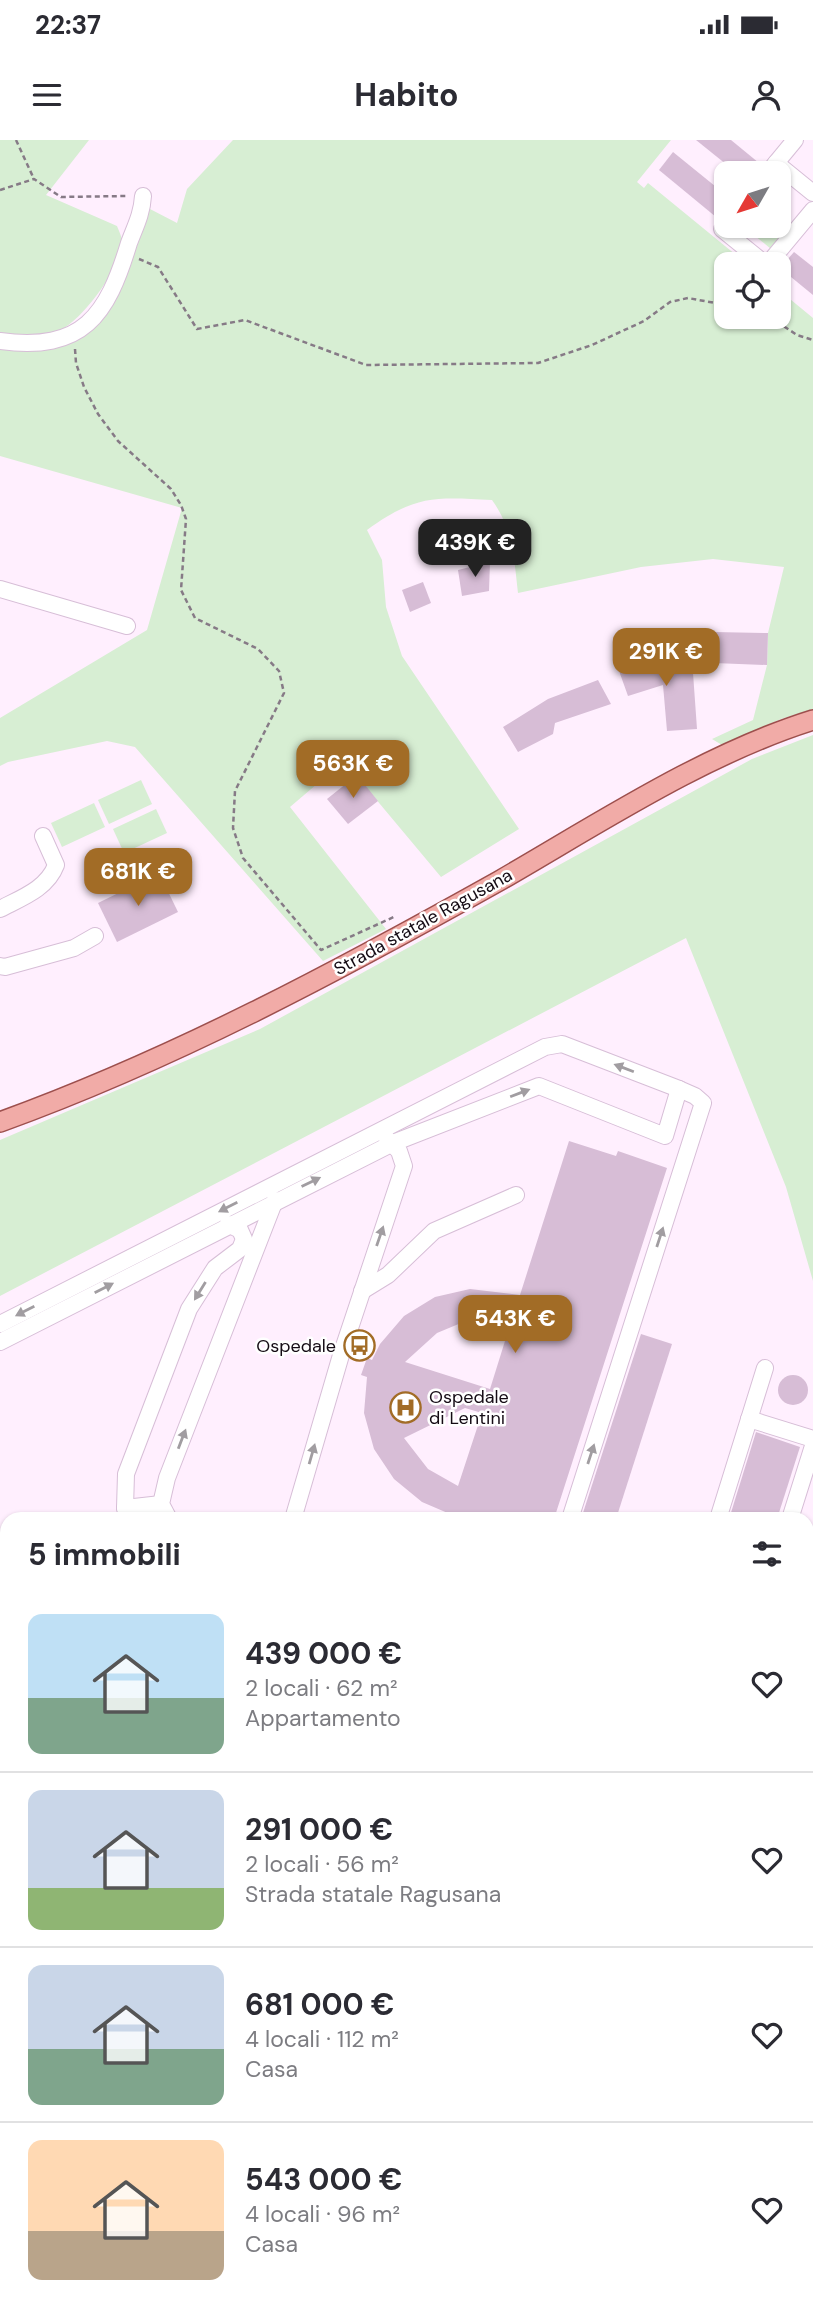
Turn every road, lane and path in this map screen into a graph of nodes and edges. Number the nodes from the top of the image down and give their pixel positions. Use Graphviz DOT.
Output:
graph roads {
  1 [pos="16,140"];
  2 [pos="795,140"];
  3 [pos="778,161"];
  4 [pos="34,180"];
  5 [pos="791,180"];
  6 [pos="0,190"];
  7 [pos="813,193"];
  8 [pos="143,196"];
  9 [pos="813,210"];
  10 [pos="734,238"];
  11 [pos="752,252"];
  12 [pos="777,252"];
  13 [pos="125,258"];
  14 [pos="714,303"];
  15 [pos="788,329"];
  16 [pos="74,335"];
  17 [pos="813,340"];
  18 [pos="0,341"];
  19 [pos="0,589"];
  20 [pos="127,626"];
  21 [pos="813,719"];
  22 [pos="43,836"];
  23 [pos="0,909"];
  24 [pos="399,915"];
  25 [pos="95,936"];
  26 [pos="0,966"];
  27 [pos="679,1089"];
  28 [pos="425,1107"];
  29 [pos="0,1124"];
  30 [pos="432,1127"];
  31 [pos="376,1131"];
  32 [pos="416,1134"];
  33 [pos="393,1143"];
  34 [pos="404,1166"];
  35 [pos="516,1195"];
  36 [pos="275,1200"];
  37 [pos="228,1224"];
  38 [pos="232,1256"];
  39 [pos="249,1270"];
  40 [pos="362,1291"];
  41 [pos="0,1324"];
  42 [pos="0,1342"];
  43 [pos="765,1368"];
  44 [pos="749,1419"];
  45 [pos="813,1439"];
  46 [pos="813,1446"];
  47 [pos="161,1504"];
  48 [pos="127,1512"];
  49 [pos="131,1512"];
  50 [pos="165,1512"];
  51 [pos="295,1512"];
  52 [pos="572,1512"];
  53 [pos="720,1512"];
  54 [pos="792,1512"];
  1 -- 4 [label="path"];
  2 -- 3 [label="street"];
  4 -- 6 [label="path"];
  4 -- 8 [label="path"];
  5 -- 7 [label="street"];
  8 -- 13 [label="street"];
  9 -- 12 [label="street"];
  10 -- 11 [label="street"];
  13 -- 14 [label="path"];
  13 -- 16 [label="street"];
  15 -- 17 [label="path"];
  16 -- 18 [label="street"];
  16 -- 24 [label="path"];
  19 -- 20 [label="street"];
  21 -- 29 [label="main road, Strada statale Ragusana"];
  22 -- 23 [label="street"];
  25 -- 26 [label="street"];
  27 -- 28 [label="street, one-way"];
  30 -- 27 [label="street, one-way"];
  52 -- 27 [label="street, one-way"];
  28 -- 30 [label="street"];
  28 -- 31 [label="street"];
  30 -- 32 [label="street"];
  31 -- 33 [label="street"];
  31 -- 41 [label="street, one-way"];
  32 -- 33 [label="street"];
  32 -- 34 [label="street"];
  33 -- 34 [label="street"];
  36 -- 33 [label="street, one-way"];
  40 -- 34 [label="street, one-way"];
  35 -- 40 [label="street"];
  36 -- 37 [label="street"];
  36 -- 39 [label="street"];
  37 -- 38 [label="street"];
  42 -- 37 [label="street, one-way"];
  38 -- 39 [label="street"];
  38 -- 48 [label="street, one-way"];
  47 -- 39 [label="street, one-way"];
  51 -- 40 [label="street, one-way"];
  43 -- 44 [label="street"];
  44 -- 45 [label="street"];
  44 -- 53 [label="street"];
  46 -- 54 [label="street"];
  47 -- 49 [label="street"];
  47 -- 50 [label="street"];
}
